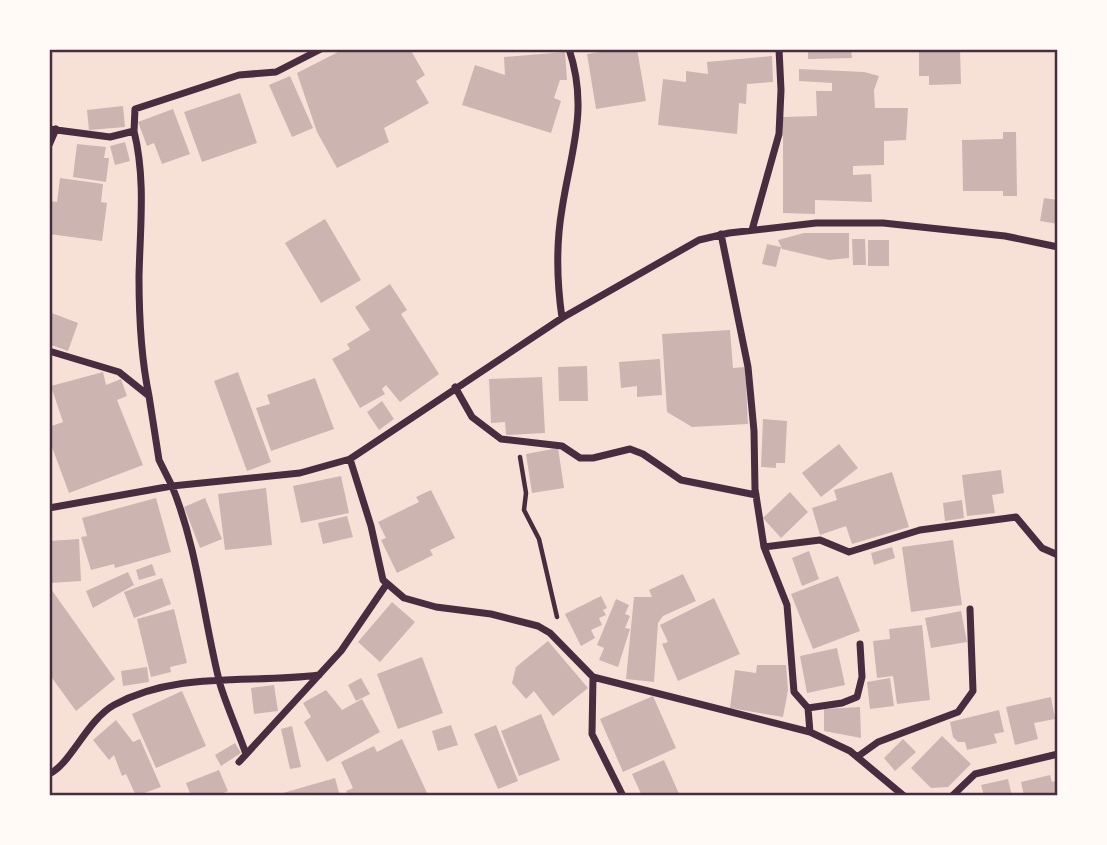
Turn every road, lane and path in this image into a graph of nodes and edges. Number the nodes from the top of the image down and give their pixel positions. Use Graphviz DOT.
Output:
graph roads {
  1 [pos="321,49"];
  2 [pos="569,49"];
  3 [pos="779,49"];
  4 [pos="52,129"];
  5 [pos="134,131"];
  6 [pos="49,145"];
  7 [pos="752,230"];
  8 [pos="721,234"];
  9 [pos="1058,247"];
  10 [pos="562,317"];
  11 [pos="49,351"];
  12 [pos="454,387"];
  13 [pos="149,396"];
  14 [pos="517,443"];
  15 [pos="350,459"];
  16 [pos="172,486"];
  17 [pos="756,495"];
  18 [pos="49,509"];
  19 [pos="764,547"];
  20 [pos="1058,555"];
  21 [pos="386,585"];
  22 [pos="970,609"];
  23 [pos="550,634"];
  24 [pos="860,644"];
  25 [pos="319,675"];
  26 [pos="593,677"];
  27 [pos="220,680"];
  28 [pos="808,708"];
  29 [pos="810,732"];
  30 [pos="246,754"];
  31 [pos="1058,754"];
  32 [pos="857,757"];
  33 [pos="239,762"];
  34 [pos="49,774"];
  35 [pos="623,796"];
  36 [pos="904,796"];
  37 [pos="952,796"];
  1 -- 5 [label="street"];
  2 -- 10 [label="street"];
  3 -- 7 [label="street"];
  4 -- 5 [label="street"];
  4 -- 6 [label="street"];
  5 -- 13 [label="street"];
  7 -- 8 [label="street"];
  7 -- 9 [label="street"];
  8 -- 10 [label="street"];
  8 -- 17 [label="street"];
  10 -- 12 [label="street"];
  11 -- 13 [label="street"];
  12 -- 14 [label="street"];
  12 -- 15 [label="street"];
  13 -- 16 [label="street"];
  14 -- 17 [label="street"];
  14 -- 23 [label="path"];
  15 -- 16 [label="street"];
  15 -- 21 [label="street"];
  16 -- 18 [label="street"];
  16 -- 27 [label="street"];
  17 -- 19 [label="street"];
  19 -- 20 [label="street"];
  19 -- 28 [label="street"];
  21 -- 23 [label="street"];
  21 -- 25 [label="street"];
  22 -- 32 [label="street"];
  23 -- 26 [label="street"];
  24 -- 28 [label="street"];
  25 -- 27 [label="street"];
  25 -- 30 [label="street"];
  26 -- 29 [label="street"];
  26 -- 35 [label="street"];
  27 -- 30 [label="street"];
  27 -- 34 [label="street"];
  28 -- 29 [label="street"];
  29 -- 32 [label="street"];
  30 -- 33 [label="street"];
  31 -- 37 [label="street"];
  32 -- 36 [label="street"];
}
